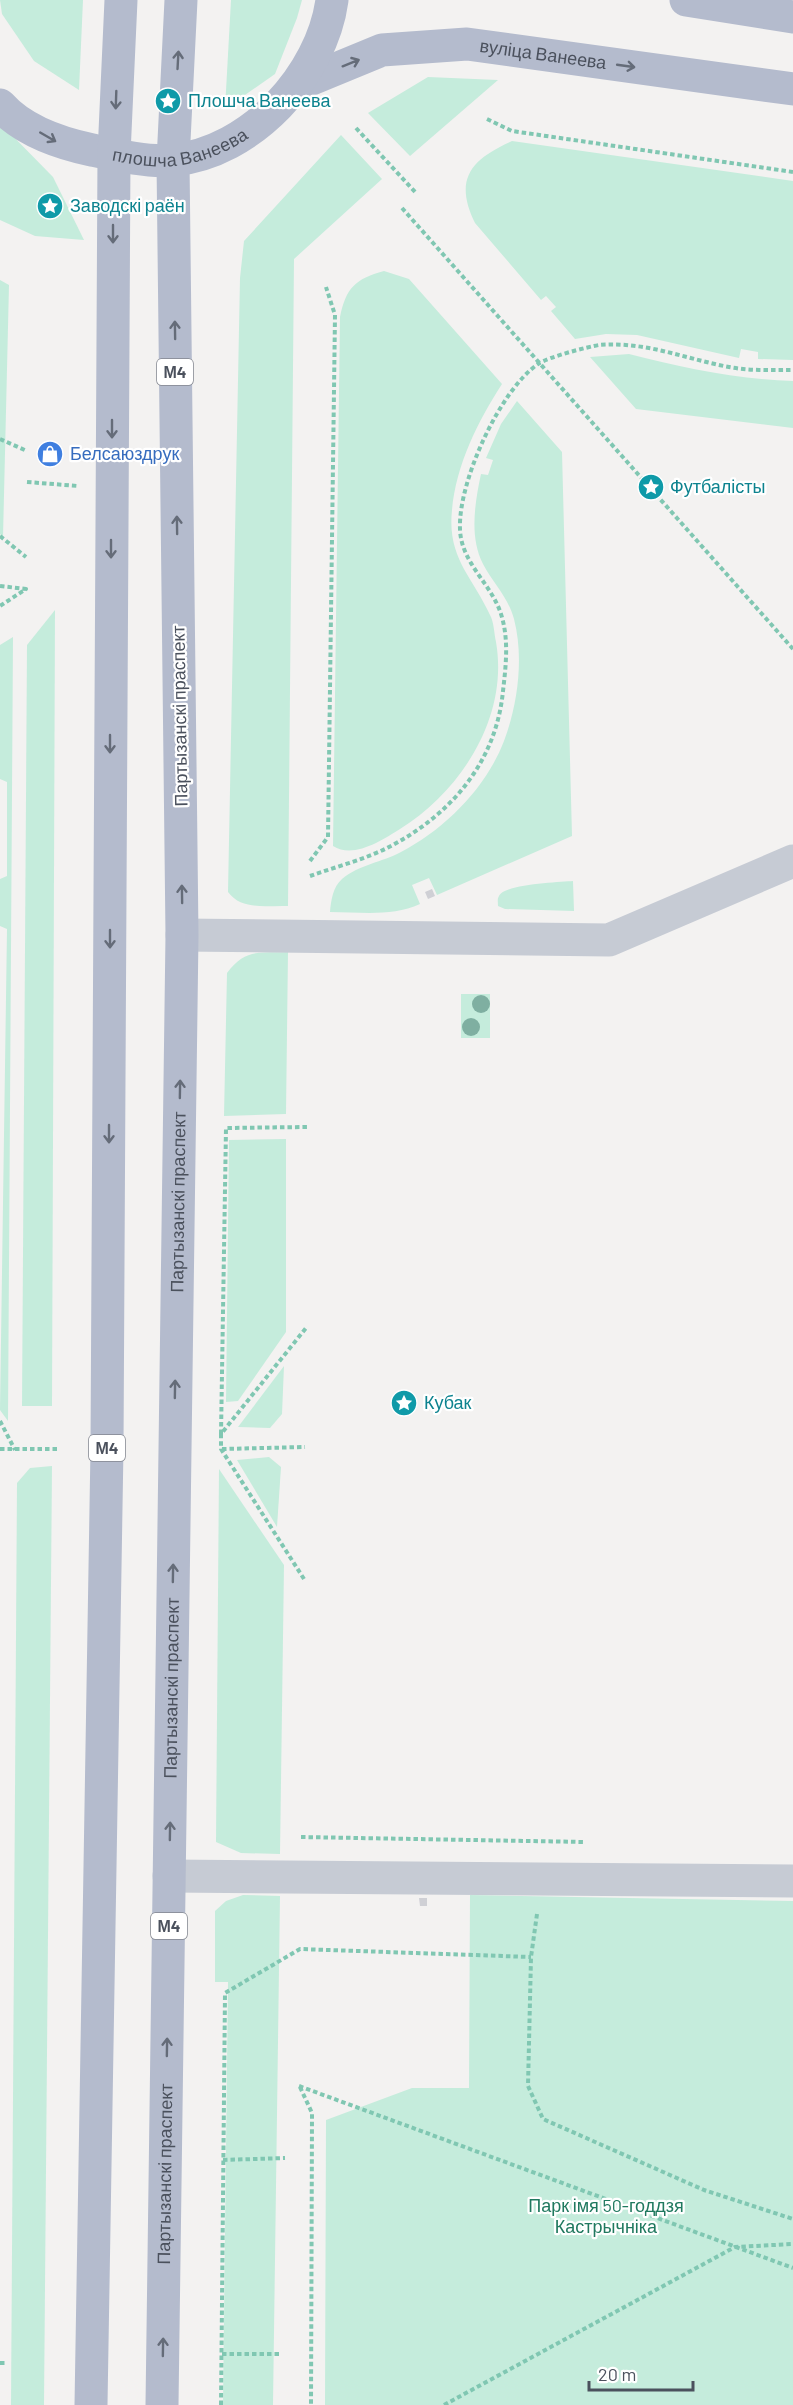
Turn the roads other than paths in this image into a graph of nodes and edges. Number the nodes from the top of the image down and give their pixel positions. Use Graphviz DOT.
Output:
graph roads {
  1 [pos="121,0"];
  2 [pos="181,0"];
  3 [pos="332,0"];
  4 [pos="686,0"];
  5 [pos="793,17"];
  6 [pos="297,86"];
  7 [pos="793,89"];
  8 [pos="0,105"];
  9 [pos="114,154"];
  10 [pos="172,160"];
  11 [pos="793,861"];
  12 [pos="182,935"];
  13 [pos="169,1876"];
  14 [pos="793,1881"];
  15 [pos="91,2405"];
  16 [pos="162,2405"];
  1 -- 9 [label="main road, М4, one-way"];
  10 -- 2 [label="main road, Партызанскі праспект / М4, one-way"];
  3 -- 6 [label="main road, плошча Ванеева"];
  4 -- 5 [label="main road"];
  6 -- 7 [label="main road, вуліца Ванеева, one-way"];
  6 -- 10 [label="main road, плошча Ванеева"];
  8 -- 9 [label="main road, плошча Ванеева, one-way"];
  9 -- 10 [label="main road, плошча Ванеева"];
  9 -- 15 [label="main road, М4, one-way"];
  12 -- 10 [label="main road, Партызанскі праспект / М4, one-way"];
  11 -- 12 [label="lane"];
  13 -- 12 [label="main road, Партызанскі праспект / М4, one-way"];
  13 -- 14 [label="lane"];
  16 -- 13 [label="main road, Партызанскі праспект / М4, one-way"];
}
